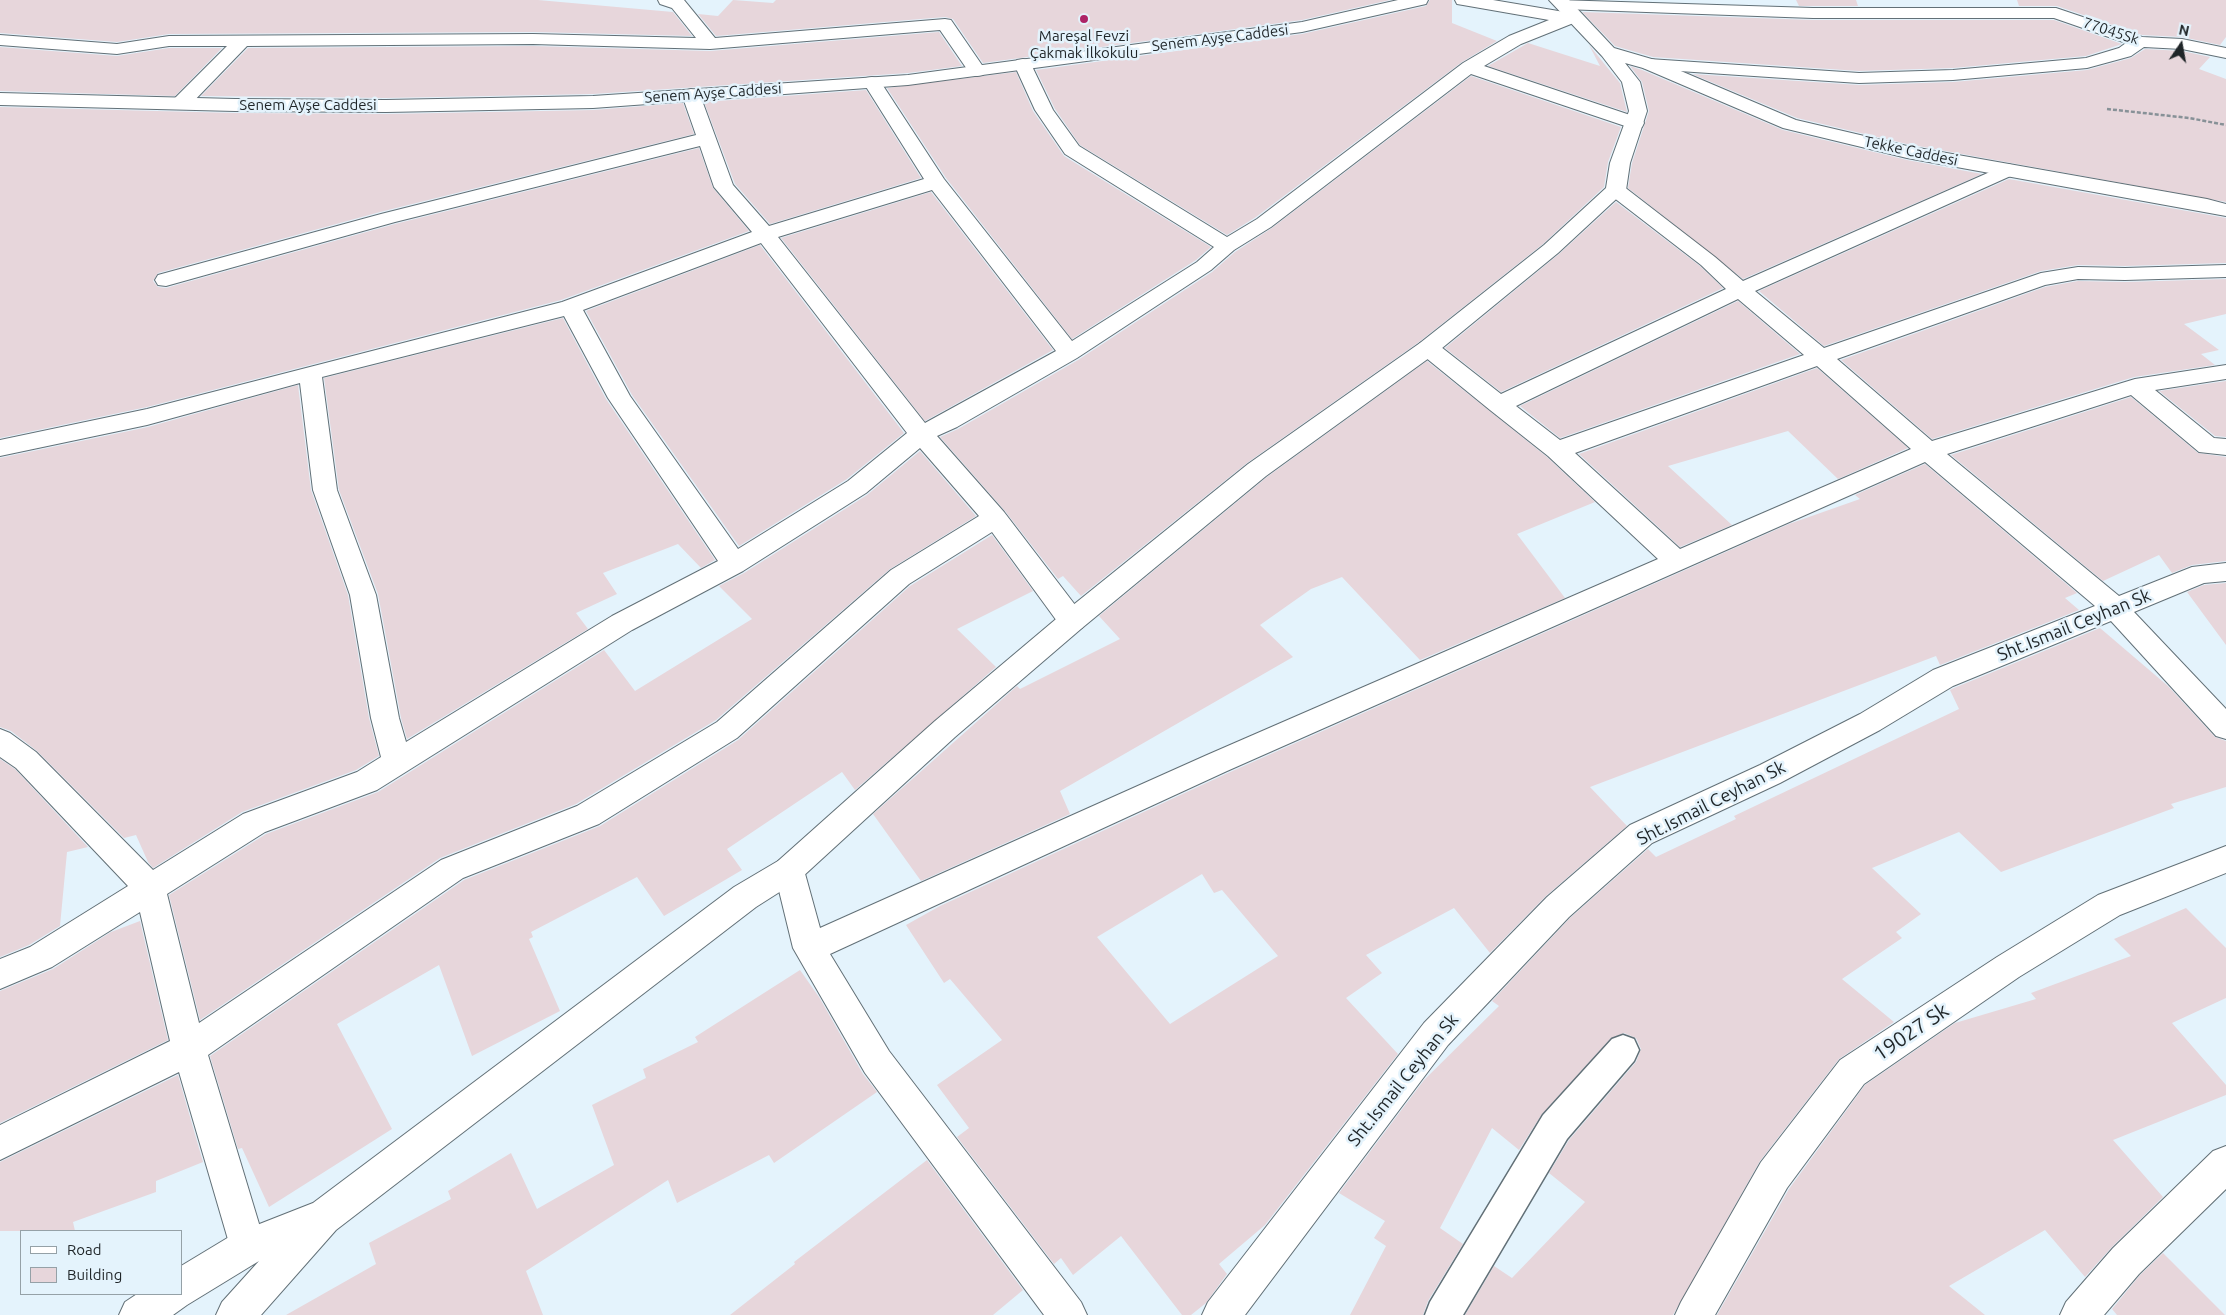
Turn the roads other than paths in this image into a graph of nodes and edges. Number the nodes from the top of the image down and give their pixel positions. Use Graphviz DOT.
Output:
graph roads {
  1 [pos="666,0"];
  2 [pos="1420,0"];
  3 [pos="1463,0"];
  4 [pos="1566,10"];
  5 [pos="0,40"];
  6 [pos="242,41"];
  7 [pos="2140,42"];
  8 [pos="710,44"];
  9 [pos="1608,52"];
  10 [pos="2226,53"];
  11 [pos="1023,64"];
  12 [pos="1649,64"];
  13 [pos="1469,67"];
  14 [pos="977,71"];
  15 [pos="872,82"];
  16 [pos="691,95"];
  17 [pos="0,99"];
  18 [pos="182,102"];
  19 [pos="1635,124"];
  20 [pos="708,138"];
  21 [pos="2008,170"];
  22 [pos="936,182"];
  23 [pos="1616,190"];
  24 [pos="2226,210"];
  25 [pos="765,234"];
  26 [pos="1227,246"];
  27 [pos="2226,271"];
  28 [pos="166,280"];
  29 [pos="1740,290"];
  30 [pos="570,307"];
  31 [pos="1428,348"];
  32 [pos="1069,353"];
  33 [pos="1821,357"];
  34 [pos="2226,372"];
  35 [pos="310,373"];
  36 [pos="2135,386"];
  37 [pos="1498,404"];
  38 [pos="921,434"];
  39 [pos="2226,447"];
  40 [pos="0,448"];
  41 [pos="1558,450"];
  42 [pos="1928,451"];
  43 [pos="995,518"];
  44 [pos="1676,560"];
  45 [pos="734,564"];
  46 [pos="2226,572"];
  47 [pos="2115,608"];
  48 [pos="1072,620"];
  49 [pos="2215,704"];
  50 [pos="2226,728"];
  51 [pos="0,741"];
  52 [pos="397,761"];
  53 [pos="13,762"];
  54 [pos="2226,859"];
  55 [pos="790,870"];
  56 [pos="150,888"];
  57 [pos="809,948"];
  58 [pos="0,974"];
  59 [pos="189,1049"];
  60 [pos="1623,1050"];
  61 [pos="0,1143"];
  62 [pos="2226,1164"];
  63 [pos="325,1216"];
  64 [pos="247,1247"];
  65 [pos="182,1287"];
  66 [pos="170,1295"];
  67 [pos="138,1315"];
  68 [pos="235,1315"];
  69 [pos="1068,1315"];
  70 [pos="1221,1315"];
  71 [pos="1443,1315"];
  72 [pos="1694,1315"];
  73 [pos="2079,1315"];
  1 -- 8 [label="street"];
  2 -- 11 [label="street, Senem Ayşe Caddesi"];
  3 -- 4 [label="street, 77045Sk"];
  4 -- 7 [label="street, 77045Sk"];
  4 -- 9 [label="street"];
  4 -- 13 [label="street"];
  5 -- 6 [label="street"];
  6 -- 8 [label="street"];
  6 -- 18 [label="street"];
  7 -- 10 [label="street, 77045Sk"];
  7 -- 12 [label="street"];
  8 -- 14 [label="street"];
  9 -- 12 [label="street, Tekke Caddesi"];
  9 -- 19 [label="street"];
  11 -- 14 [label="street, Senem Ayşe Caddesi"];
  11 -- 26 [label="street"];
  12 -- 21 [label="street, Tekke Caddesi"];
  13 -- 19 [label="street"];
  13 -- 26 [label="street"];
  14 -- 15 [label="street, Senem Ayşe Caddesi"];
  15 -- 16 [label="street, Senem Ayşe Caddesi"];
  15 -- 22 [label="street"];
  16 -- 18 [label="street, Senem Ayşe Caddesi"];
  16 -- 20 [label="street"];
  17 -- 18 [label="street, Senem Ayşe Caddesi"];
  19 -- 23 [label="street"];
  20 -- 25 [label="street"];
  20 -- 28 [label="street"];
  21 -- 24 [label="street, Tekke Caddesi"];
  21 -- 29 [label="street"];
  22 -- 25 [label="street"];
  22 -- 32 [label="street"];
  23 -- 29 [label="street"];
  23 -- 31 [label="street"];
  25 -- 30 [label="street"];
  25 -- 38 [label="street"];
  26 -- 32 [label="street"];
  27 -- 33 [label="street"];
  29 -- 33 [label="street"];
  29 -- 37 [label="street"];
  30 -- 35 [label="street"];
  30 -- 45 [label="street"];
  31 -- 37 [label="street"];
  31 -- 48 [label="street"];
  32 -- 38 [label="street"];
  33 -- 41 [label="street"];
  33 -- 42 [label="street"];
  34 -- 36 [label="street"];
  35 -- 40 [label="street"];
  35 -- 52 [label="street"];
  36 -- 39 [label="street"];
  36 -- 42 [label="street"];
  37 -- 41 [label="street"];
  38 -- 43 [label="street"];
  38 -- 45 [label="street"];
  41 -- 44 [label="street"];
  42 -- 44 [label="street"];
  42 -- 47 [label="street"];
  43 -- 48 [label="street"];
  43 -- 59 [label="street"];
  44 -- 57 [label="street"];
  45 -- 52 [label="street"];
  46 -- 47 [label="street, Sht.Ismail Ceyhan Sk"];
  47 -- 49 [label="street"];
  47 -- 70 [label="street, Sht.Ismail Ceyhan Sk"];
  48 -- 55 [label="street"];
  49 -- 50 [label="street"];
  51 -- 53 [label="street"];
  52 -- 56 [label="street"];
  53 -- 56 [label="street"];
  54 -- 72 [label="street, 19027 Sk"];
  55 -- 57 [label="street"];
  55 -- 63 [label="street"];
  56 -- 58 [label="street"];
  56 -- 59 [label="street"];
  57 -- 69 [label="street"];
  59 -- 61 [label="street"];
  59 -- 64 [label="street"];
  60 -- 71 [label="lane"];
  62 -- 73 [label="street"];
  63 -- 64 [label="street"];
  63 -- 68 [label="street"];
  64 -- 65 [label="street"];
  66 -- 67 [label="street"];
}
